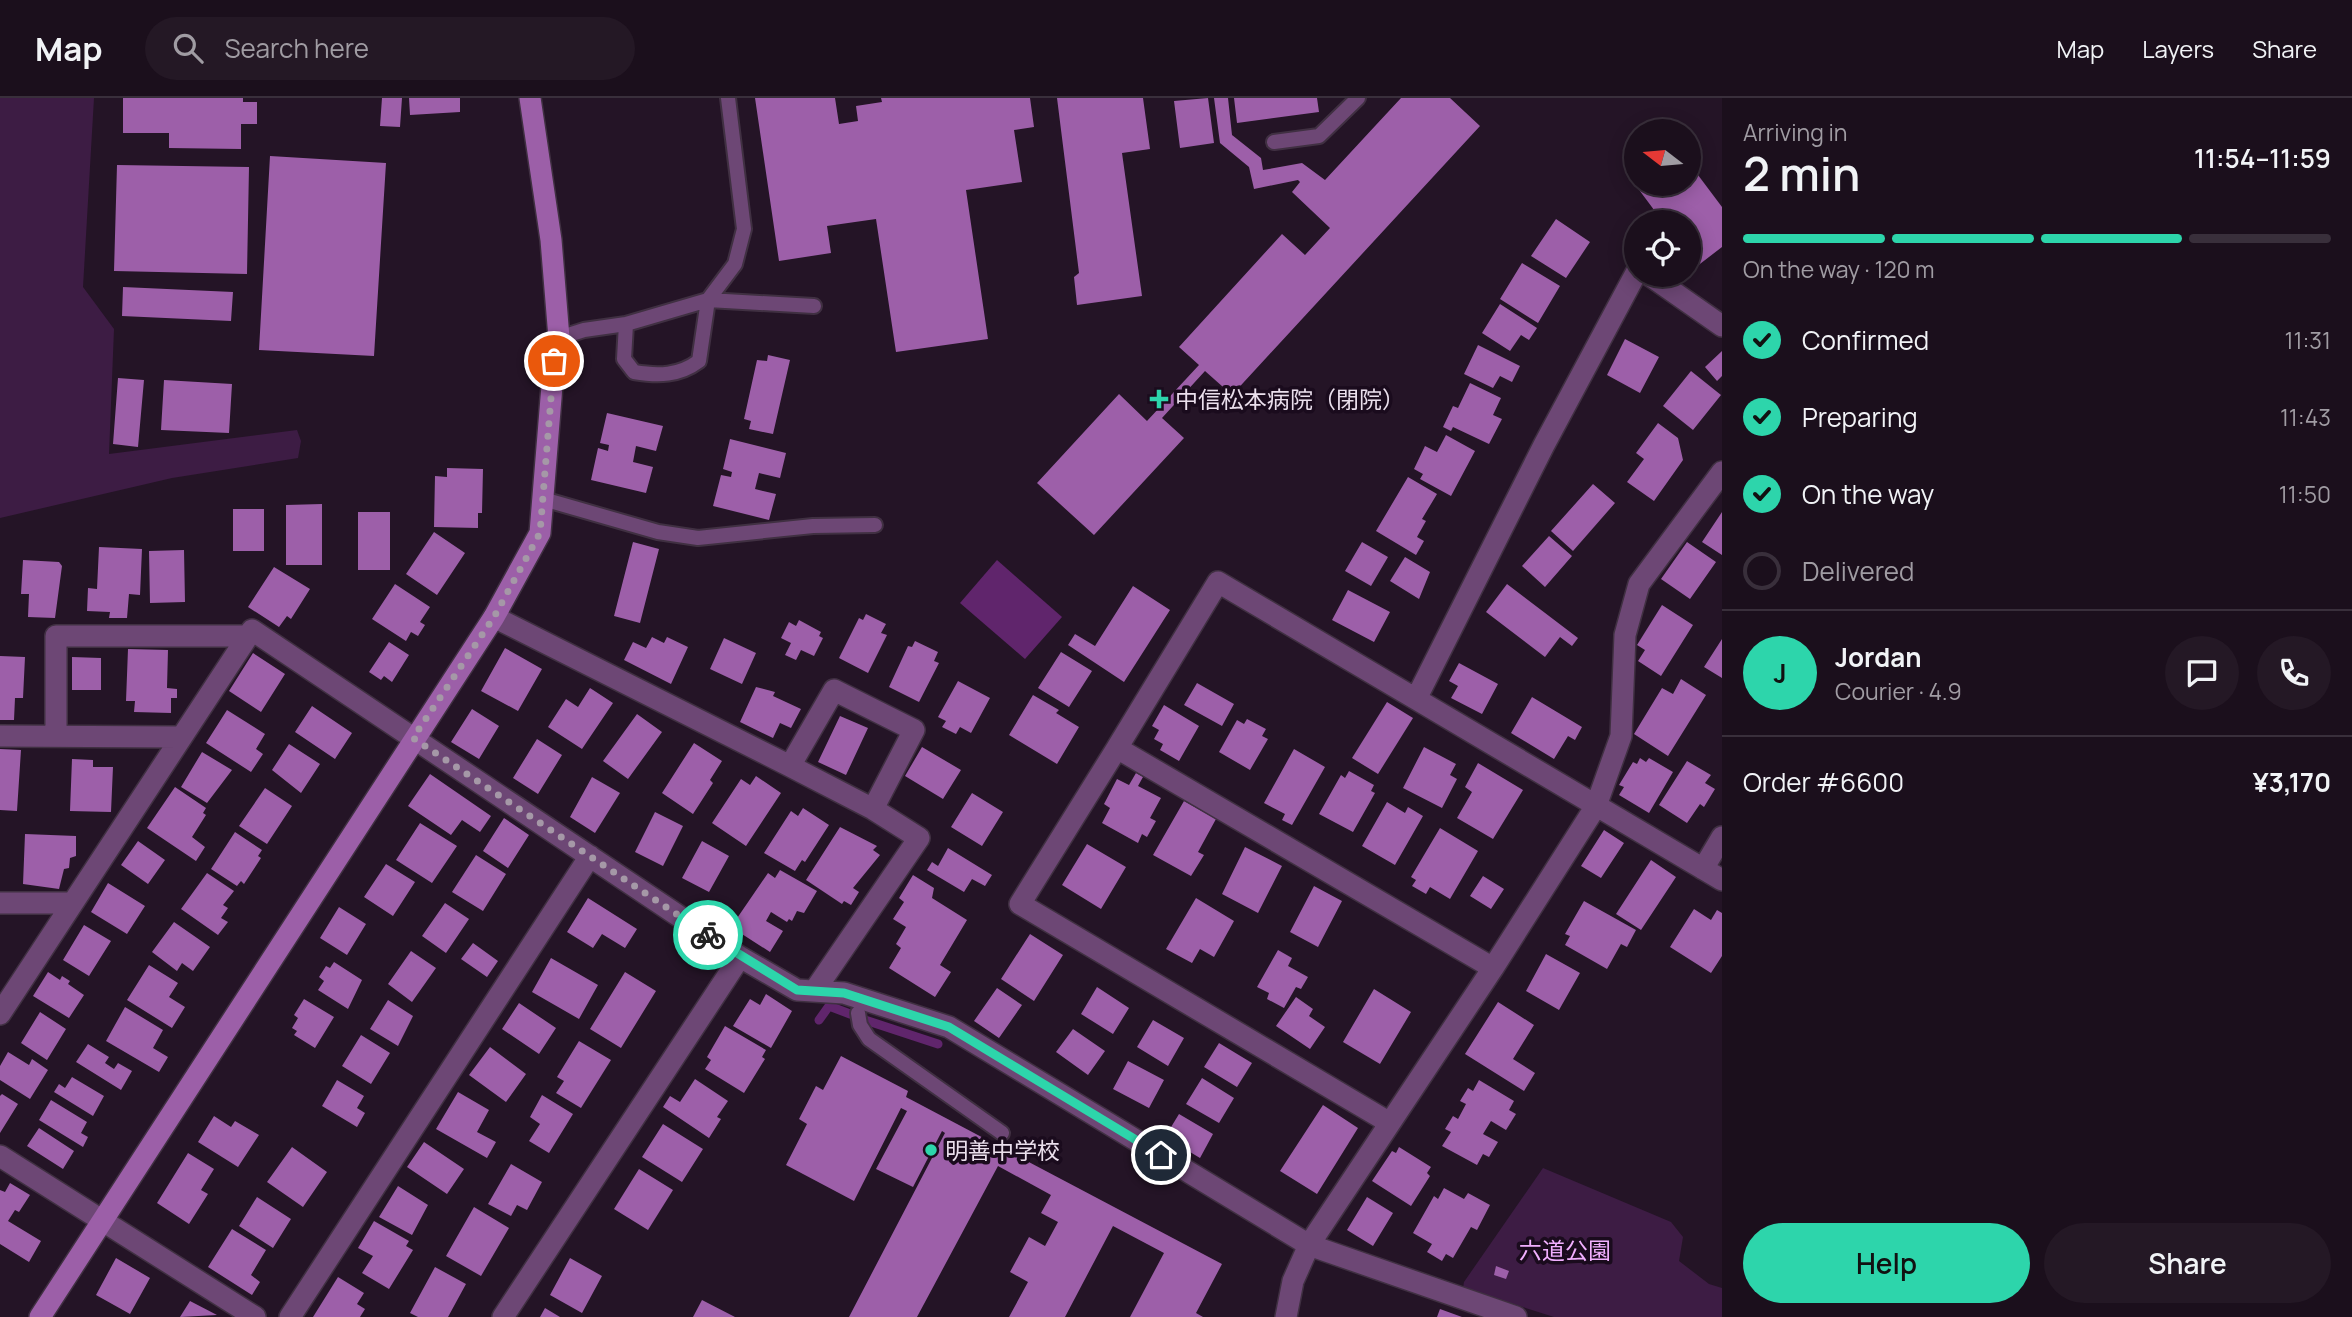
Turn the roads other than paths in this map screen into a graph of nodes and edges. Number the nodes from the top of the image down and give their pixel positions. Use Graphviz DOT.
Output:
graph roads {
  1 [pos="530,98"];
  2 [pos="728,98"];
  3 [pos="1358,98"];
  4 [pos="1275,142"];
  5 [pos="1628,287"];
  6 [pos="1666,287"];
  7 [pos="708,300"];
  8 [pos="814,306"];
  9 [pos="626,324"];
  10 [pos="1722,326"];
  11 [pos="559,338"];
  12 [pos="1722,472"];
  13 [pos="542,499"];
  14 [pos="875,524"];
  15 [pos="494,617"];
  16 [pos="248,636"];
  17 [pos="1416,699"];
  18 [pos="0,736"];
  19 [pos="56,736"];
  20 [pos="179,737"];
  21 [pos="413,738"];
  22 [pos="1117,748"];
  23 [pos="790,766"];
  24 [pos="1596,806"];
  25 [pos="873,809"];
  26 [pos="1722,837"];
  27 [pos="590,856"];
  28 [pos="1703,869"];
  29 [pos="1722,880"];
  30 [pos="0,903"];
  31 [pos="72,903"];
  32 [pos="740,957"];
  33 [pos="1493,968"];
  34 [pos="815,990"];
  35 [pos="858,1005"];
  36 [pos="0,1014"];
  37 [pos="1390,1123"];
  38 [pos="1002,1133"];
  39 [pos="0,1156"];
  40 [pos="102,1222"];
  41 [pos="1309,1245"];
  42 [pos="40,1317"];
  43 [pos="255,1317"];
  44 [pos="290,1317"];
  45 [pos="503,1317"];
  46 [pos="1286,1317"];
  47 [pos="1516,1317"];
  1 -- 11 [label="street"];
  2 -- 7 [label="lane"];
  3 -- 4 [label="lane"];
  5 -- 17 [label="street"];
  6 -- 10 [label="street"];
  7 -- 8 [label="lane"];
  7 -- 9 [label="lane"];
  7 -- 9 [label="lane"];
  9 -- 11 [label="lane"];
  11 -- 13 [label="street"];
  12 -- 24 [label="street"];
  13 -- 14 [label="lane"];
  13 -- 15 [label="street"];
  15 -- 21 [label="street"];
  15 -- 23 [label="street"];
  16 -- 19 [label="street"];
  16 -- 20 [label="street"];
  16 -- 21 [label="street"];
  17 -- 22 [label="street"];
  17 -- 24 [label="street"];
  18 -- 19 [label="street"];
  19 -- 20 [label="street"];
  20 -- 31 [label="street"];
  21 -- 27 [label="street"];
  21 -- 40 [label="street"];
  22 -- 33 [label="street"];
  22 -- 37 [label="street"];
  23 -- 25 [label="street"];
  23 -- 25 [label="street"];
  24 -- 28 [label="street"];
  24 -- 33 [label="street"];
  25 -- 34 [label="street"];
  26 -- 28 [label="street"];
  27 -- 32 [label="street"];
  27 -- 44 [label="street"];
  28 -- 29 [label="street"];
  30 -- 31 [label="street"];
  31 -- 36 [label="street"];
  32 -- 34 [label="street"];
  32 -- 45 [label="street"];
  33 -- 37 [label="street"];
  34 -- 35 [label="street"];
  35 -- 38 [label="lane"];
  35 -- 41 [label="street"];
  37 -- 41 [label="street"];
  39 -- 40 [label="street"];
  40 -- 42 [label="street"];
  40 -- 43 [label="street"];
  41 -- 46 [label="street"];
  41 -- 47 [label="street"];
}
